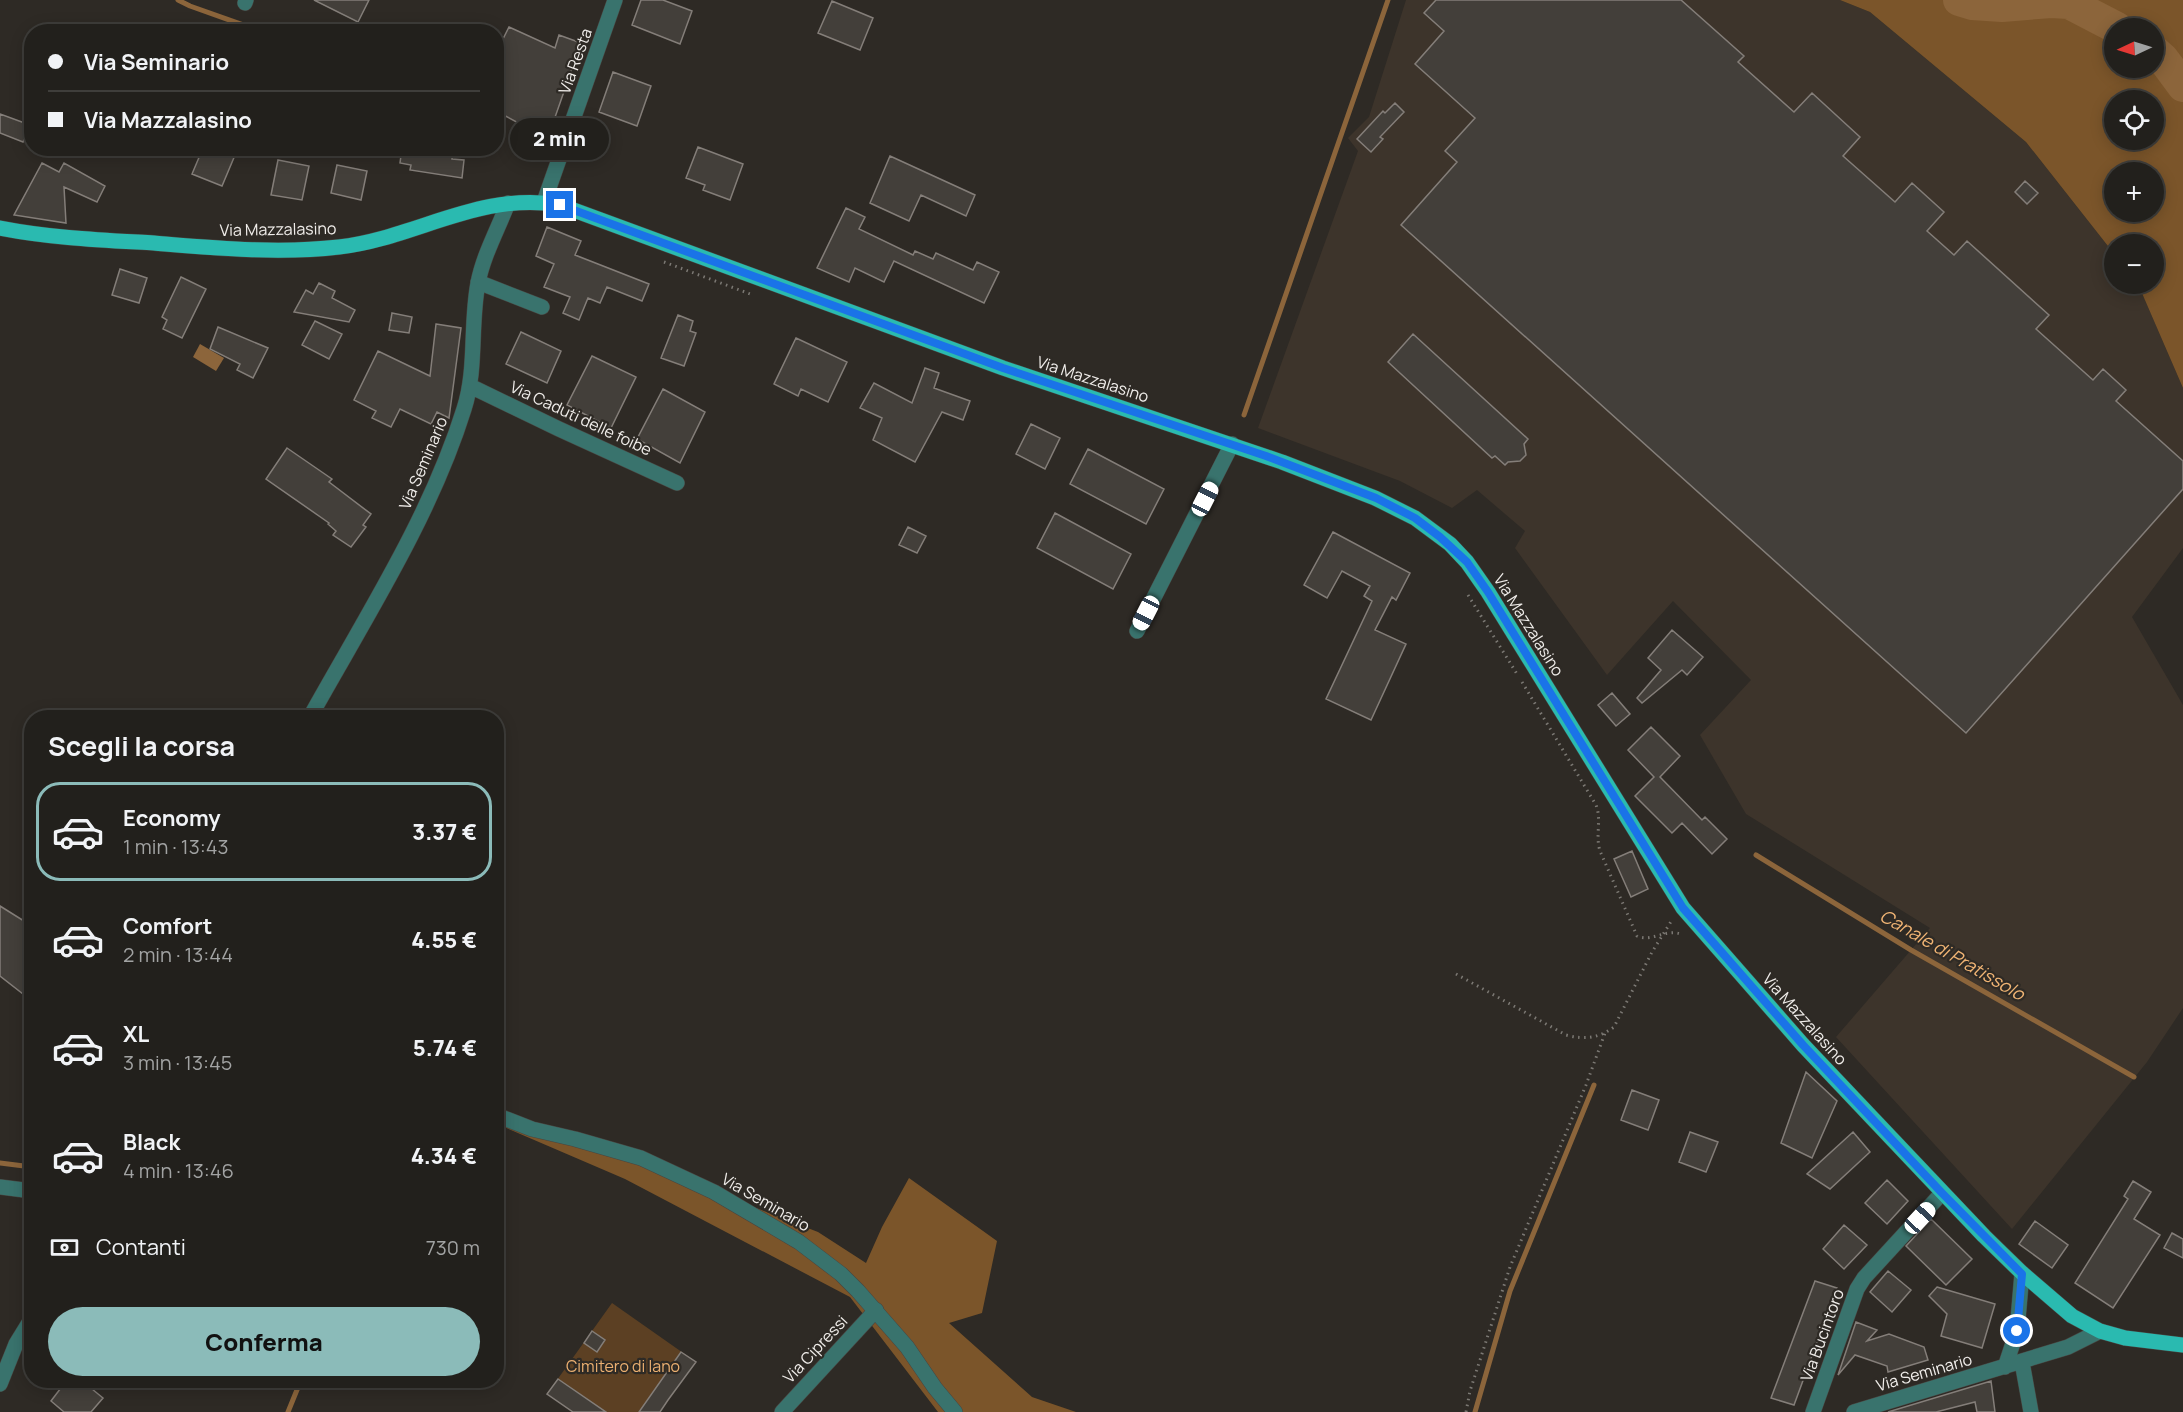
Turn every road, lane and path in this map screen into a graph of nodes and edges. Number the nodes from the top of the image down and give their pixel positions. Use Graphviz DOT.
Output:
graph roads {
  1 [pos="615,0"];
  2 [pos="544,202"];
  3 [pos="508,203"];
  4 [pos="0,228"];
  5 [pos="660,261"];
  6 [pos="478,282"];
  7 [pos="754,296"];
  8 [pos="542,307"];
  9 [pos="470,386"];
  10 [pos="1232,444"];
  11 [pos="677,483"];
  12 [pos="1465,590"];
  13 [pos="1137,631"];
  14 [pos="314,710"];
  15 [pos="1683,908"];
  16 [pos="1662,934"];
  17 [pos="1684,935"];
  18 [pos="1456,974"];
  19 [pos="1605,1033"];
  20 [pos="504,1118"];
  21 [pos="0,1187"];
  22 [pos="24,1190"];
  23 [pos="1942,1193"];
  24 [pos="2022,1274"];
  25 [pos="876,1310"];
  26 [pos="24,1331"];
  27 [pos="2100,1331"];
  28 [pos="2183,1345"];
  29 [pos="2022,1362"];
  30 [pos="2004,1367"];
  31 [pos="0,1384"];
  32 [pos="782,1412"];
  33 [pos="955,1412"];
  34 [pos="1466,1412"];
  35 [pos="1813,1412"];
  36 [pos="1854,1412"];
  37 [pos="2031,1412"];
  1 -- 2 [label="street, Via Resta"];
  2 -- 3 [label="main road, Via Mazzalasino"];
  2 -- 10 [label="main road, Via Mazzalasino"];
  3 -- 4 [label="main road, Via Mazzalasino"];
  3 -- 6 [label="street, Via Seminario"];
  5 -- 7 [label="path"];
  6 -- 8 [label="street"];
  6 -- 9 [label="street, Via Seminario"];
  9 -- 11 [label="street, Via Caduti delle foibe"];
  9 -- 14 [label="street, Via Seminario"];
  10 -- 13 [label="street"];
  10 -- 15 [label="main road, Via Mazzalasino"];
  12 -- 16 [label="path"];
  15 -- 16 [label="path"];
  15 -- 23 [label="main road, Via Mazzalasino"];
  16 -- 17 [label="path"];
  16 -- 19 [label="path"];
  18 -- 19 [label="path"];
  19 -- 34 [label="path"];
  20 -- 25 [label="street, Via Seminario"];
  21 -- 22 [label="street"];
  23 -- 24 [label="main road, Via Mazzalasino"];
  23 -- 35 [label="street, Via Bucintoro"];
  24 -- 27 [label="main road, Via Mazzalasino"];
  24 -- 30 [label="street"];
  25 -- 32 [label="street, Via Cipressi"];
  25 -- 33 [label="street, Via Seminario"];
  26 -- 31 [label="street"];
  27 -- 28 [label="main road, Via Mazzalasino"];
  27 -- 29 [label="street, Via Seminario"];
  29 -- 30 [label="street, Via Seminario"];
  29 -- 37 [label="street"];
  30 -- 36 [label="street, Via Seminario"];
}
